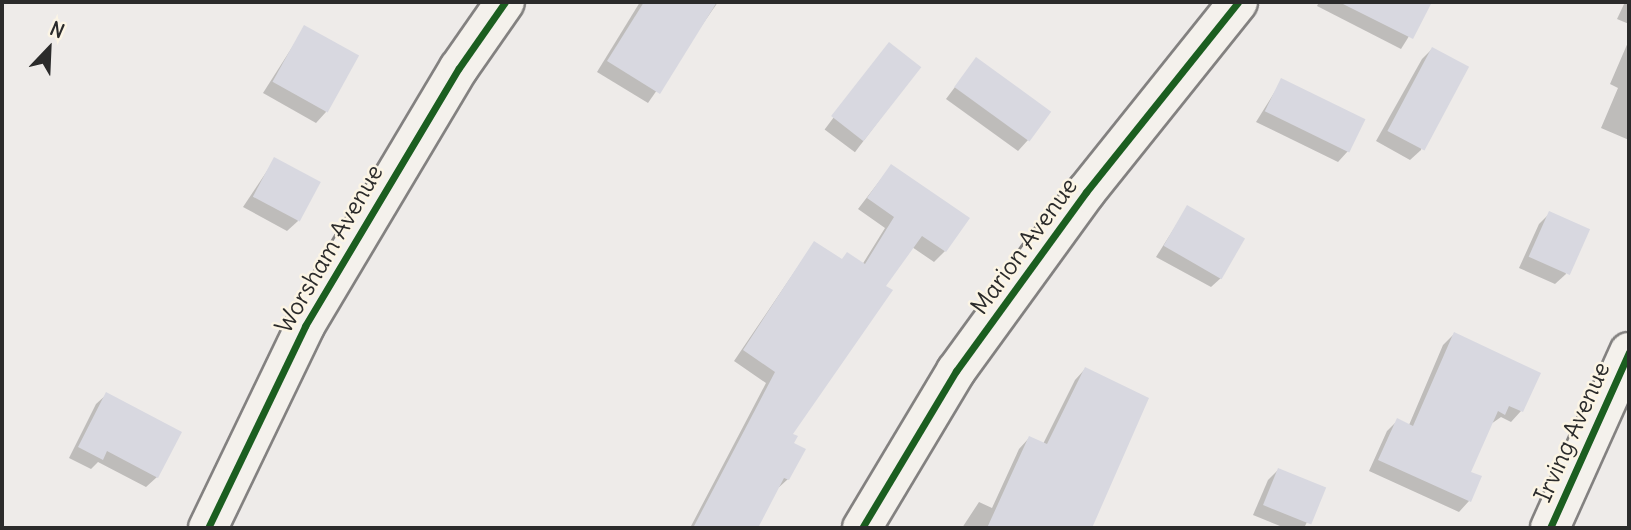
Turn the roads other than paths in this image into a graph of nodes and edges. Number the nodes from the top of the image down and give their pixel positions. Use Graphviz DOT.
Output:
graph roads {
  1 [pos="505,2"];
  2 [pos="1238,2"];
  3 [pos="1629,352"];
  4 [pos="208,528"];
  5 [pos="862,528"];
  6 [pos="1550,528"];
  1 -- 4 [label="street, Worsham Avenue"];
  2 -- 5 [label="street, Marion Avenue"];
  3 -- 6 [label="street, Irving Avenue"];
}
